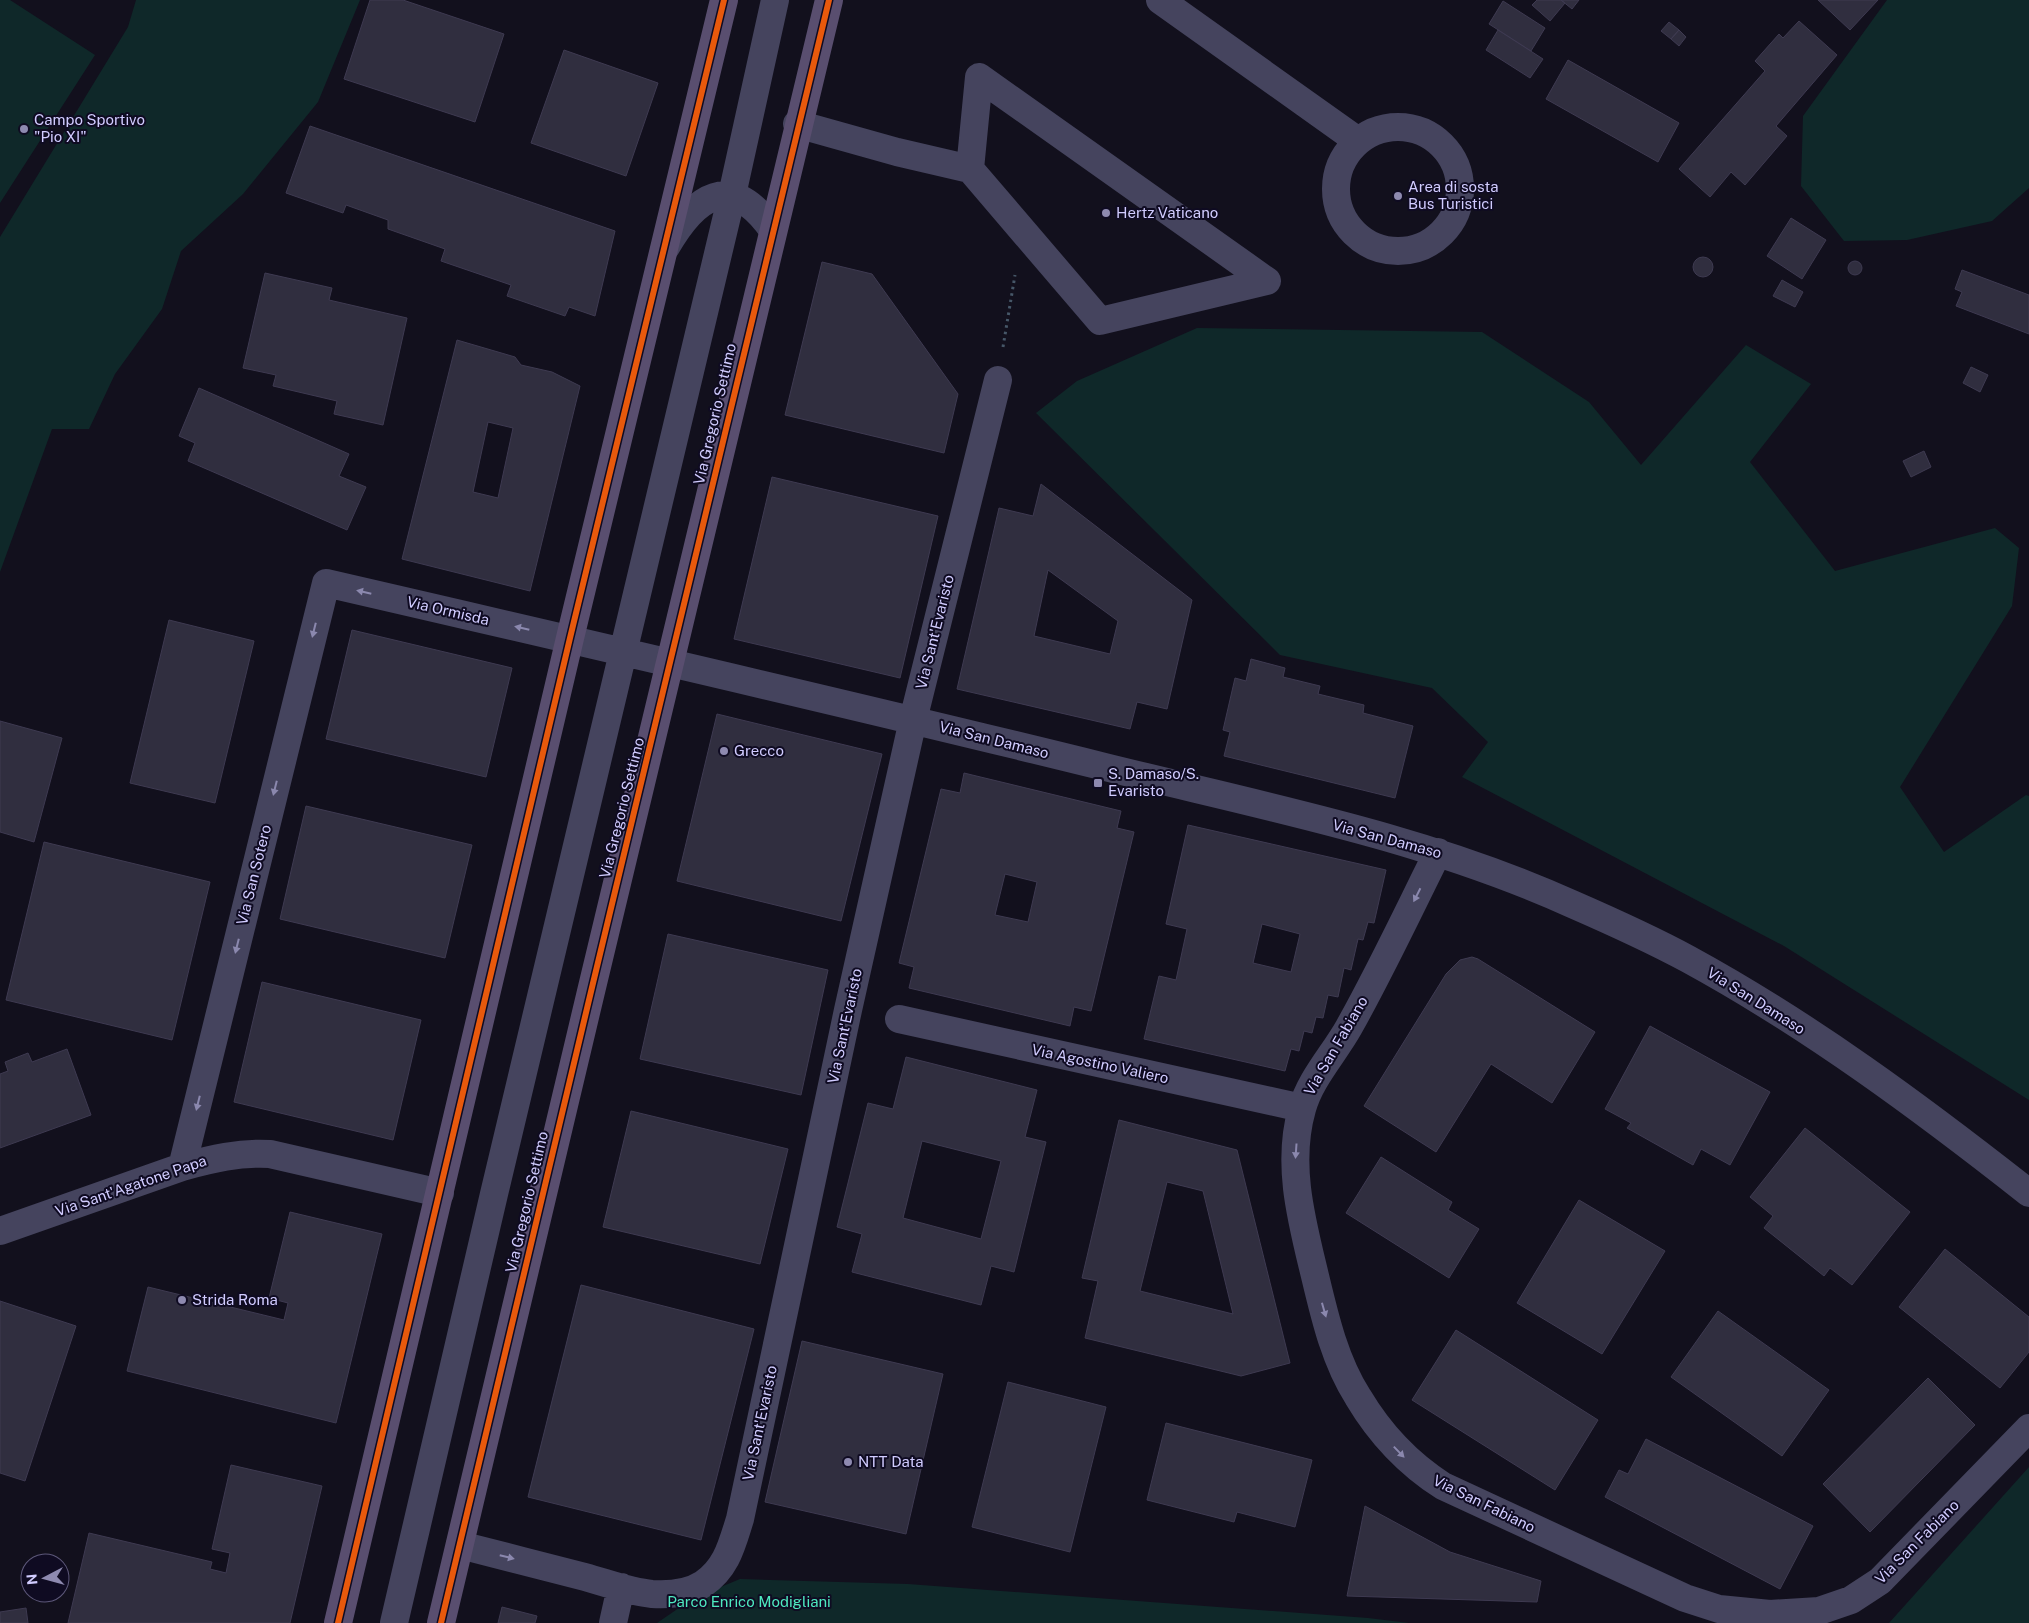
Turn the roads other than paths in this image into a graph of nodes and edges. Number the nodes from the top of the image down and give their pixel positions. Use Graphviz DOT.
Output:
graph roads {
  1 [pos="724,0"];
  2 [pos="775,0"];
  3 [pos="828,0"];
  4 [pos="1160,0"];
  5 [pos="797,124"];
  6 [pos="1358,141"];
  7 [pos="970,169"];
  8 [pos="732,195"];
  9 [pos="772,228"];
  10 [pos="666,248"];
  11 [pos="998,380"];
  12 [pos="326,583"];
  13 [pos="570,638"];
  14 [pos="623,650"];
  15 [pos="670,661"];
  16 [pos="913,720"];
  17 [pos="1438,852"];
  18 [pos="899,1019"];
  19 [pos="1302,1108"];
  20 [pos="182,1167"];
  21 [pos="440,1193"];
  22 [pos="2029,1193"];
  23 [pos="0,1230"];
  24 [pos="2029,1428"];
  25 [pos="460,1545"];
  26 [pos="621,1587"];
  27 [pos="338,1623"];
  28 [pos="394,1623"];
  29 [pos="441,1623"];
  30 [pos="613,1623"];
  1 -- 10 [label="main road"];
  2 -- 8 [label="street"];
  3 -- 5 [label="main road, Via Gregorio Settimo"];
  4 -- 6 [label="street"];
  5 -- 7 [label="street"];
  5 -- 9 [label="main road, Via Gregorio Settimo"];
  6 -- 6 [label="street"];
  7 -- 7 [label="street"];
  8 -- 9 [label="street"];
  8 -- 10 [label="street"];
  8 -- 14 [label="street"];
  9 -- 15 [label="main road, Via Gregorio Settimo"];
  10 -- 13 [label="main road"];
  11 -- 16 [label="street, Via Sant'Evaristo"];
  13 -- 12 [label="street, Via Ormisda, one-way"];
  12 -- 20 [label="street, Via San Sotero, one-way"];
  13 -- 14 [label="street"];
  13 -- 21 [label="main road"];
  14 -- 15 [label="street"];
  14 -- 28 [label="street"];
  15 -- 16 [label="street, Via San Damaso"];
  15 -- 25 [label="main road, Via Gregorio Settimo"];
  16 -- 17 [label="street, Via San Damaso"];
  16 -- 26 [label="street, Via Sant'Evaristo"];
  17 -- 19 [label="street, Via San Fabiano, one-way"];
  17 -- 22 [label="street, Via San Damaso"];
  18 -- 19 [label="street, Via Agostino Valiero"];
  19 -- 24 [label="street, Via San Fabiano, one-way"];
  20 -- 21 [label="street, Via Sant'Agatone Papa"];
  20 -- 23 [label="street, Via Sant'Agatone Papa"];
  21 -- 27 [label="main road"];
  25 -- 26 [label="street, Via Sant'Evaristo, one-way"];
  25 -- 29 [label="main road, Via Gregorio Settimo"];
  26 -- 30 [label="street"];
}
